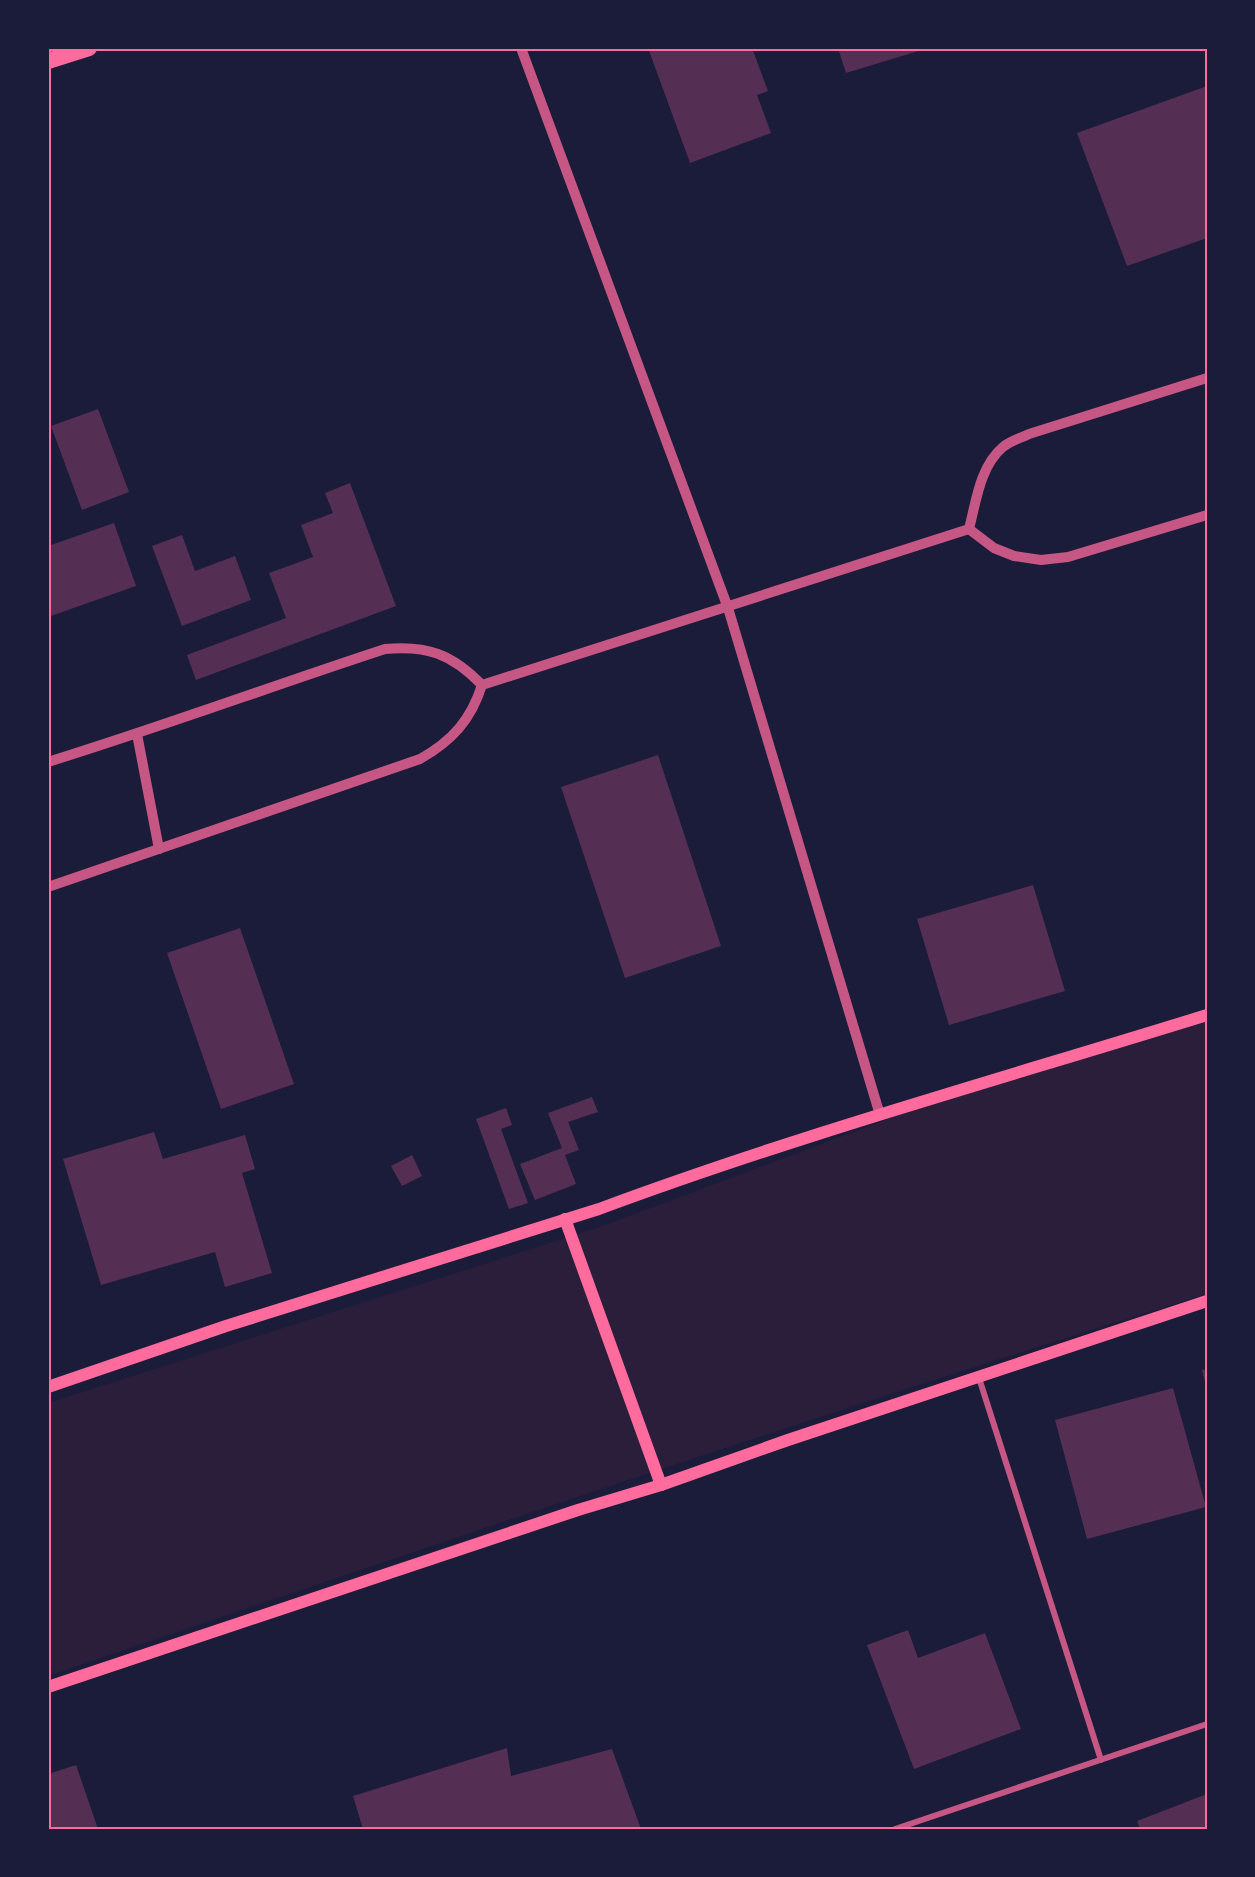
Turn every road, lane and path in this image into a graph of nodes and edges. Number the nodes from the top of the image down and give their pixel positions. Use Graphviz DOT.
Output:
graph roads {
  1 [pos="89,48"];
  2 [pos="521,48"];
  3 [pos="48,61"];
  4 [pos="1207,378"];
  5 [pos="1207,514"];
  6 [pos="969,529"];
  7 [pos="728,608"];
  8 [pos="482,685"];
  9 [pos="137,734"];
  10 [pos="48,762"];
  11 [pos="159,849"];
  12 [pos="48,887"];
  13 [pos="1207,1015"];
  14 [pos="880,1115"];
  15 [pos="565,1219"];
  16 [pos="1207,1300"];
  17 [pos="978,1378"];
  18 [pos="48,1387"];
  19 [pos="661,1485"];
  20 [pos="48,1687"];
  21 [pos="1207,1724"];
  22 [pos="1101,1760"];
  23 [pos="896,1829"];
  1 -- 3 [label="highway"];
  2 -- 7 [label="street"];
  4 -- 6 [label="street"];
  5 -- 6 [label="street"];
  6 -- 7 [label="street"];
  7 -- 8 [label="street"];
  7 -- 14 [label="street"];
  8 -- 9 [label="street"];
  8 -- 11 [label="street"];
  9 -- 10 [label="street"];
  9 -- 11 [label="street"];
  11 -- 12 [label="street"];
  13 -- 14 [label="main road"];
  14 -- 15 [label="main road"];
  15 -- 18 [label="main road"];
  15 -- 19 [label="main road"];
  16 -- 17 [label="main road"];
  17 -- 19 [label="main road"];
  17 -- 22 [label="street"];
  19 -- 20 [label="main road"];
  21 -- 22 [label="street"];
  22 -- 23 [label="street"];
}
